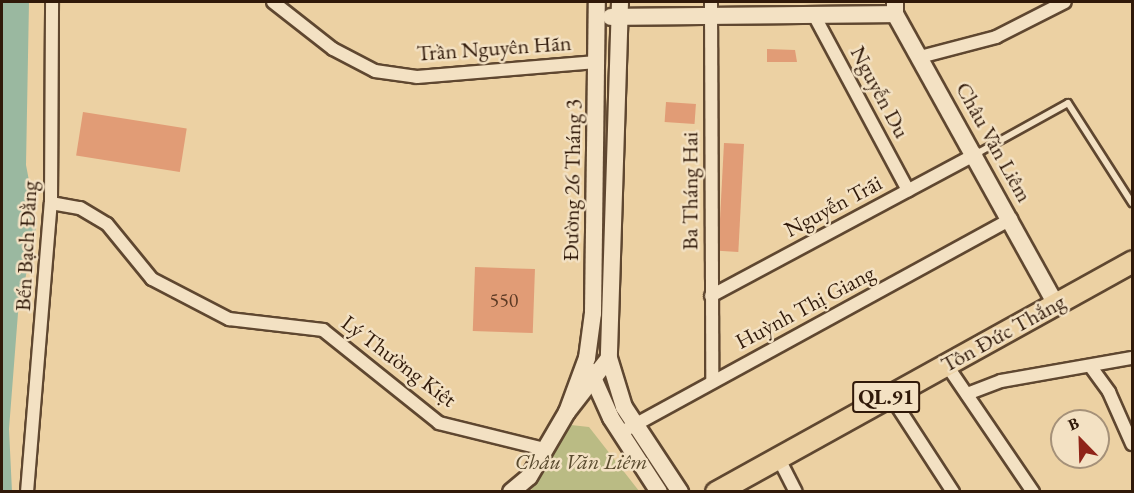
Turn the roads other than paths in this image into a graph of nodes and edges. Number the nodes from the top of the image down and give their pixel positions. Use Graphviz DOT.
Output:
graph roads {
  1 [pos="52,2"];
  2 [pos="273,2"];
  3 [pos="1065,2"];
  4 [pos="895,8"];
  5 [pos="620,9"];
  6 [pos="711,9"];
  7 [pos="596,10"];
  8 [pos="814,15"];
  9 [pos="920,57"];
  10 [pos="596,62"];
  11 [pos="976,154"];
  12 [pos="908,190"];
  13 [pos="51,203"];
  14 [pos="1132,203"];
  15 [pos="1011,219"];
  16 [pos="1132,261"];
  17 [pos="711,296"];
  18 [pos="1056,304"];
  19 [pos="587,358"];
  20 [pos="609,358"];
  21 [pos="1132,358"];
  22 [pos="946,364"];
  23 [pos="1091,367"];
  24 [pos="592,380"];
  25 [pos="711,381"];
  26 [pos="967,394"];
  27 [pos="890,395"];
  28 [pos="567,412"];
  29 [pos="634,423"];
  30 [pos="616,425"];
  31 [pos="1132,444"];
  32 [pos="544,449"];
  33 [pos="778,457"];
  34 [pos="27,492"];
  35 [pos="511,492"];
  36 [pos="659,492"];
  37 [pos="680,492"];
  38 [pos="716,492"];
  39 [pos="796,492"];
  40 [pos="953,492"];
  41 [pos="1033,492"];
  1 -- 13 [label="street, Bến Bạch Đằng"];
  2 -- 10 [label="street, Trần Nguyên Hãn"];
  3 -- 9 [label="street"];
  4 -- 8 [label="street"];
  4 -- 9 [label="street, Châu Văn Liêm"];
  5 -- 6 [label="street"];
  5 -- 7 [label="street"];
  5 -- 20 [label="street, Đường 26 Tháng 3"];
  6 -- 8 [label="street"];
  6 -- 17 [label="street, Ba Tháng Hai"];
  7 -- 10 [label="street, Đường 26 Tháng 3"];
  8 -- 12 [label="street, Nguyễn Du"];
  9 -- 11 [label="street, Châu Văn Liêm"];
  10 -- 19 [label="street, Đường 26 Tháng 3"];
  11 -- 12 [label="street, Nguyễn Trãi"];
  11 -- 14 [label="lane"];
  11 -- 15 [label="street, Châu Văn Liêm"];
  12 -- 17 [label="street, Nguyễn Trãi"];
  13 -- 32 [label="street, Lý Thường Kiệt"];
  13 -- 34 [label="street, Bến Bạch Đằng"];
  15 -- 18 [label="street, Châu Văn Liêm"];
  15 -- 25 [label="street, Huỳnh Thị Giang"];
  16 -- 18 [label="highway, Tôn Đức Thắng / QL.91"];
  17 -- 25 [label="street, Ba Tháng Hai"];
  18 -- 22 [label="highway, Tôn Đức Thắng / QL.91"];
  19 -- 24 [label="street"];
  19 -- 28 [label="street"];
  20 -- 24 [label="street"];
  20 -- 29 [label="street, Đường 26 Tháng 3"];
  21 -- 23 [label="street"];
  22 -- 26 [label="street"];
  22 -- 27 [label="highway, Tôn Đức Thắng / QL.91"];
  23 -- 26 [label="street"];
  23 -- 31 [label="street"];
  24 -- 28 [label="street"];
  24 -- 30 [label="street"];
  25 -- 29 [label="street, Huỳnh Thị Giang"];
  26 -- 41 [label="street"];
  27 -- 33 [label="highway, Tôn Đức Thắng / QL.91"];
  27 -- 40 [label="street"];
  28 -- 30 [label="street"];
  28 -- 32 [label="street"];
  29 -- 30 [label="street, Huỳnh Thị Giang"];
  29 -- 37 [label="street, Đường 26 Tháng 3"];
  30 -- 36 [label="street"];
  32 -- 35 [label="street"];
  33 -- 38 [label="highway, Tôn Đức Thắng / QL.91"];
  33 -- 39 [label="street"];
}
